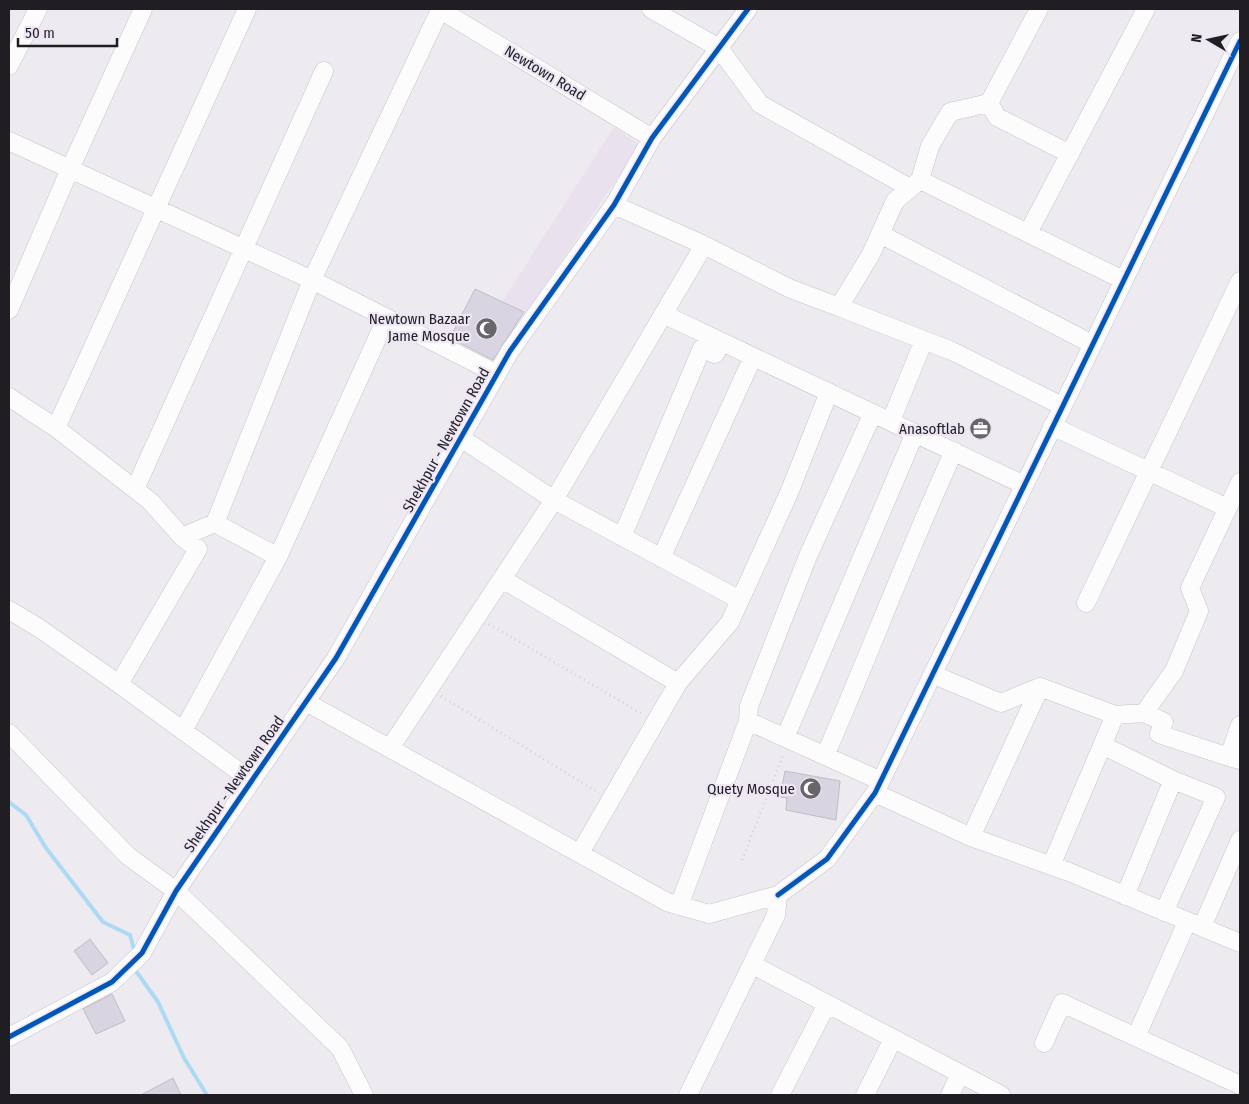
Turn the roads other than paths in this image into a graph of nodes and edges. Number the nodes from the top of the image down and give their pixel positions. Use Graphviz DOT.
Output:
graph roads {
  1 [pos="38,9"];
  2 [pos="144,9"];
  3 [pos="247,9"];
  4 [pos="439,9"];
  5 [pos="651,9"];
  6 [pos="748,9"];
  7 [pos="1039,9"];
  8 [pos="1146,9"];
  9 [pos="1240,41"];
  10 [pos="718,48"];
  11 [pos="9,66"];
  12 [pos="324,71"];
  13 [pos="989,103"];
  14 [pos="652,138"];
  15 [pos="9,140"];
  16 [pos="1070,154"];
  17 [pos="70,169"];
  18 [pos="915,184"];
  19 [pos="614,205"];
  20 [pos="156,208"];
  21 [pos="1028,233"];
  22 [pos="880,234"];
  23 [pos="704,245"];
  24 [pos="244,248"];
  25 [pos="312,280"];
  26 [pos="1123,280"];
  27 [pos="1240,281"];
  28 [pos="839,308"];
  29 [pos="9,310"];
  30 [pos="663,314"];
  31 [pos="386,319"];
  32 [pos="924,340"];
  33 [pos="722,342"];
  34 [pos="1092,344"];
  35 [pos="753,356"];
  36 [pos="497,374"];
  37 [pos="828,392"];
  38 [pos="9,397"];
  39 [pos="1062,406"];
  40 [pos="873,413"];
  41 [pos="891,421"];
  42 [pos="1052,426"];
  43 [pos="56,428"];
  44 [pos="916,433"];
  45 [pos="462,438"];
  46 [pos="954,451"];
  47 [pos="1150,472"];
  48 [pos="1024,485"];
  49 [pos="135,489"];
  50 [pos="1239,490"];
  51 [pos="554,500"];
  52 [pos="1228,508"];
  53 [pos="215,522"];
  54 [pos="182,537"];
  55 [pos="622,537"];
  56 [pos="278,557"];
  57 [pos="661,558"];
  58 [pos="502,579"];
  59 [pos="740,600"];
  60 [pos="1086,603"];
  61 [pos="9,610"];
  62 [pos="934,674"];
  63 [pos="678,683"];
  64 [pos="119,684"];
  65 [pos="1040,688"];
  66 [pos="306,702"];
  67 [pos="1144,713"];
  68 [pos="1115,714"];
  69 [pos="748,721"];
  70 [pos="1240,724"];
  71 [pos="183,731"];
  72 [pos="9,733"];
  73 [pos="787,739"];
  74 [pos="1102,745"];
  75 [pos="390,748"];
  76 [pos="824,756"];
  77 [pos="1235,759"];
  78 [pos="1173,780"];
  79 [pos="252,781"];
  80 [pos="878,787"];
  81 [pos="971,837"];
  82 [pos="1240,840"];
  83 [pos="580,854"];
  84 [pos="1051,866"];
  85 [pos="176,891"];
  86 [pos="778,895"];
  87 [pos="1125,896"];
  88 [pos="679,906"];
  89 [pos="1164,912"];
  90 [pos="1194,924"];
  91 [pos="1240,943"];
  92 [pos="752,965"];
  93 [pos="827,1004"];
  94 [pos="9,1037"];
  95 [pos="1136,1037"];
  96 [pos="893,1039"];
  97 [pos="1044,1043"];
  98 [pos="960,1074"];
  99 [pos="1240,1085"];
  100 [pos="364,1095"];
  101 [pos="688,1095"];
  102 [pos="780,1095"];
  103 [pos="865,1095"];
  104 [pos="950,1095"];
  105 [pos="1001,1095"];
  1 -- 11 [label="street"];
  2 -- 17 [label="street"];
  3 -- 20 [label="street"];
  4 -- 14 [label="street, Newtown Road"];
  4 -- 25 [label="street"];
  5 -- 10 [label="street"];
  6 -- 10 [label="street, Shekhpur - Newtown Road"];
  7 -- 13 [label="street"];
  8 -- 16 [label="street"];
  9 -- 26 [label="street"];
  10 -- 14 [label="street, Shekhpur - Newtown Road"];
  10 -- 18 [label="street"];
  12 -- 24 [label="street"];
  13 -- 16 [label="street"];
  13 -- 18 [label="street"];
  14 -- 19 [label="street, Shekhpur - Newtown Road"];
  15 -- 17 [label="street"];
  16 -- 21 [label="street"];
  17 -- 20 [label="street"];
  17 -- 29 [label="street"];
  18 -- 21 [label="street"];
  18 -- 22 [label="street"];
  19 -- 23 [label="street"];
  19 -- 36 [label="street, Shekhpur - Newtown Road"];
  20 -- 24 [label="street"];
  20 -- 43 [label="street"];
  21 -- 26 [label="street"];
  22 -- 28 [label="street"];
  22 -- 34 [label="street"];
  23 -- 28 [label="street"];
  23 -- 30 [label="street"];
  24 -- 25 [label="street"];
  24 -- 49 [label="street"];
  25 -- 31 [label="street"];
  25 -- 53 [label="street"];
  26 -- 34 [label="street"];
  27 -- 47 [label="street"];
  28 -- 32 [label="street"];
  30 -- 33 [label="street"];
  30 -- 51 [label="street"];
  31 -- 36 [label="street"];
  31 -- 56 [label="street"];
  32 -- 39 [label="street"];
  32 -- 41 [label="street"];
  33 -- 35 [label="street"];
  33 -- 55 [label="street"];
  34 -- 39 [label="street"];
  35 -- 37 [label="street"];
  35 -- 57 [label="street"];
  36 -- 45 [label="street, Shekhpur - Newtown Road"];
  37 -- 40 [label="street"];
  37 -- 59 [label="street"];
  38 -- 43 [label="street"];
  39 -- 42 [label="street"];
  40 -- 41 [label="street"];
  40 -- 69 [label="street"];
  41 -- 44 [label="street"];
  42 -- 47 [label="street"];
  42 -- 48 [label="street"];
  43 -- 49 [label="street"];
  44 -- 46 [label="street"];
  44 -- 73 [label="street"];
  45 -- 51 [label="street"];
  45 -- 66 [label="street, Shekhpur - Newtown Road"];
  46 -- 48 [label="street"];
  46 -- 76 [label="street"];
  47 -- 52 [label="street"];
  47 -- 60 [label="street"];
  48 -- 62 [label="street"];
  49 -- 54 [label="street"];
  50 -- 52 [label="street"];
  51 -- 55 [label="street"];
  51 -- 58 [label="street"];
  52 -- 67 [label="street"];
  53 -- 54 [label="street"];
  53 -- 56 [label="street"];
  54 -- 64 [label="street"];
  55 -- 57 [label="street"];
  56 -- 71 [label="street"];
  57 -- 59 [label="street"];
  58 -- 63 [label="street"];
  58 -- 75 [label="street"];
  59 -- 63 [label="street"];
  61 -- 64 [label="street"];
  62 -- 65 [label="street"];
  62 -- 80 [label="street"];
  63 -- 83 [label="street"];
  64 -- 71 [label="street"];
  65 -- 68 [label="street"];
  65 -- 81 [label="street"];
  66 -- 75 [label="street"];
  66 -- 79 [label="street, Shekhpur - Newtown Road"];
  67 -- 68 [label="street"];
  67 -- 77 [label="street"];
  68 -- 74 [label="street"];
  69 -- 73 [label="street"];
  69 -- 88 [label="street"];
  70 -- 77 [label="street"];
  71 -- 79 [label="street"];
  72 -- 85 [label="street"];
  73 -- 76 [label="street"];
  74 -- 78 [label="street"];
  74 -- 84 [label="street"];
  75 -- 83 [label="street"];
  76 -- 80 [label="street"];
  78 -- 87 [label="street"];
  78 -- 89 [label="street"];
  79 -- 85 [label="street, Shekhpur - Newtown Road"];
  80 -- 81 [label="street"];
  80 -- 86 [label="street"];
  81 -- 84 [label="street"];
  82 -- 90 [label="street"];
  83 -- 88 [label="street"];
  84 -- 87 [label="street"];
  85 -- 94 [label="street, Shekhpur - Newtown Road"];
  85 -- 100 [label="street"];
  86 -- 88 [label="street"];
  86 -- 92 [label="street"];
  87 -- 89 [label="street"];
  89 -- 90 [label="street"];
  90 -- 91 [label="street"];
  90 -- 95 [label="street"];
  92 -- 93 [label="street"];
  92 -- 101 [label="street"];
  93 -- 96 [label="street"];
  93 -- 102 [label="street"];
  95 -- 97 [label="street"];
  95 -- 99 [label="street"];
  96 -- 98 [label="street"];
  96 -- 103 [label="street"];
  98 -- 104 [label="street"];
  98 -- 105 [label="street"];
}
